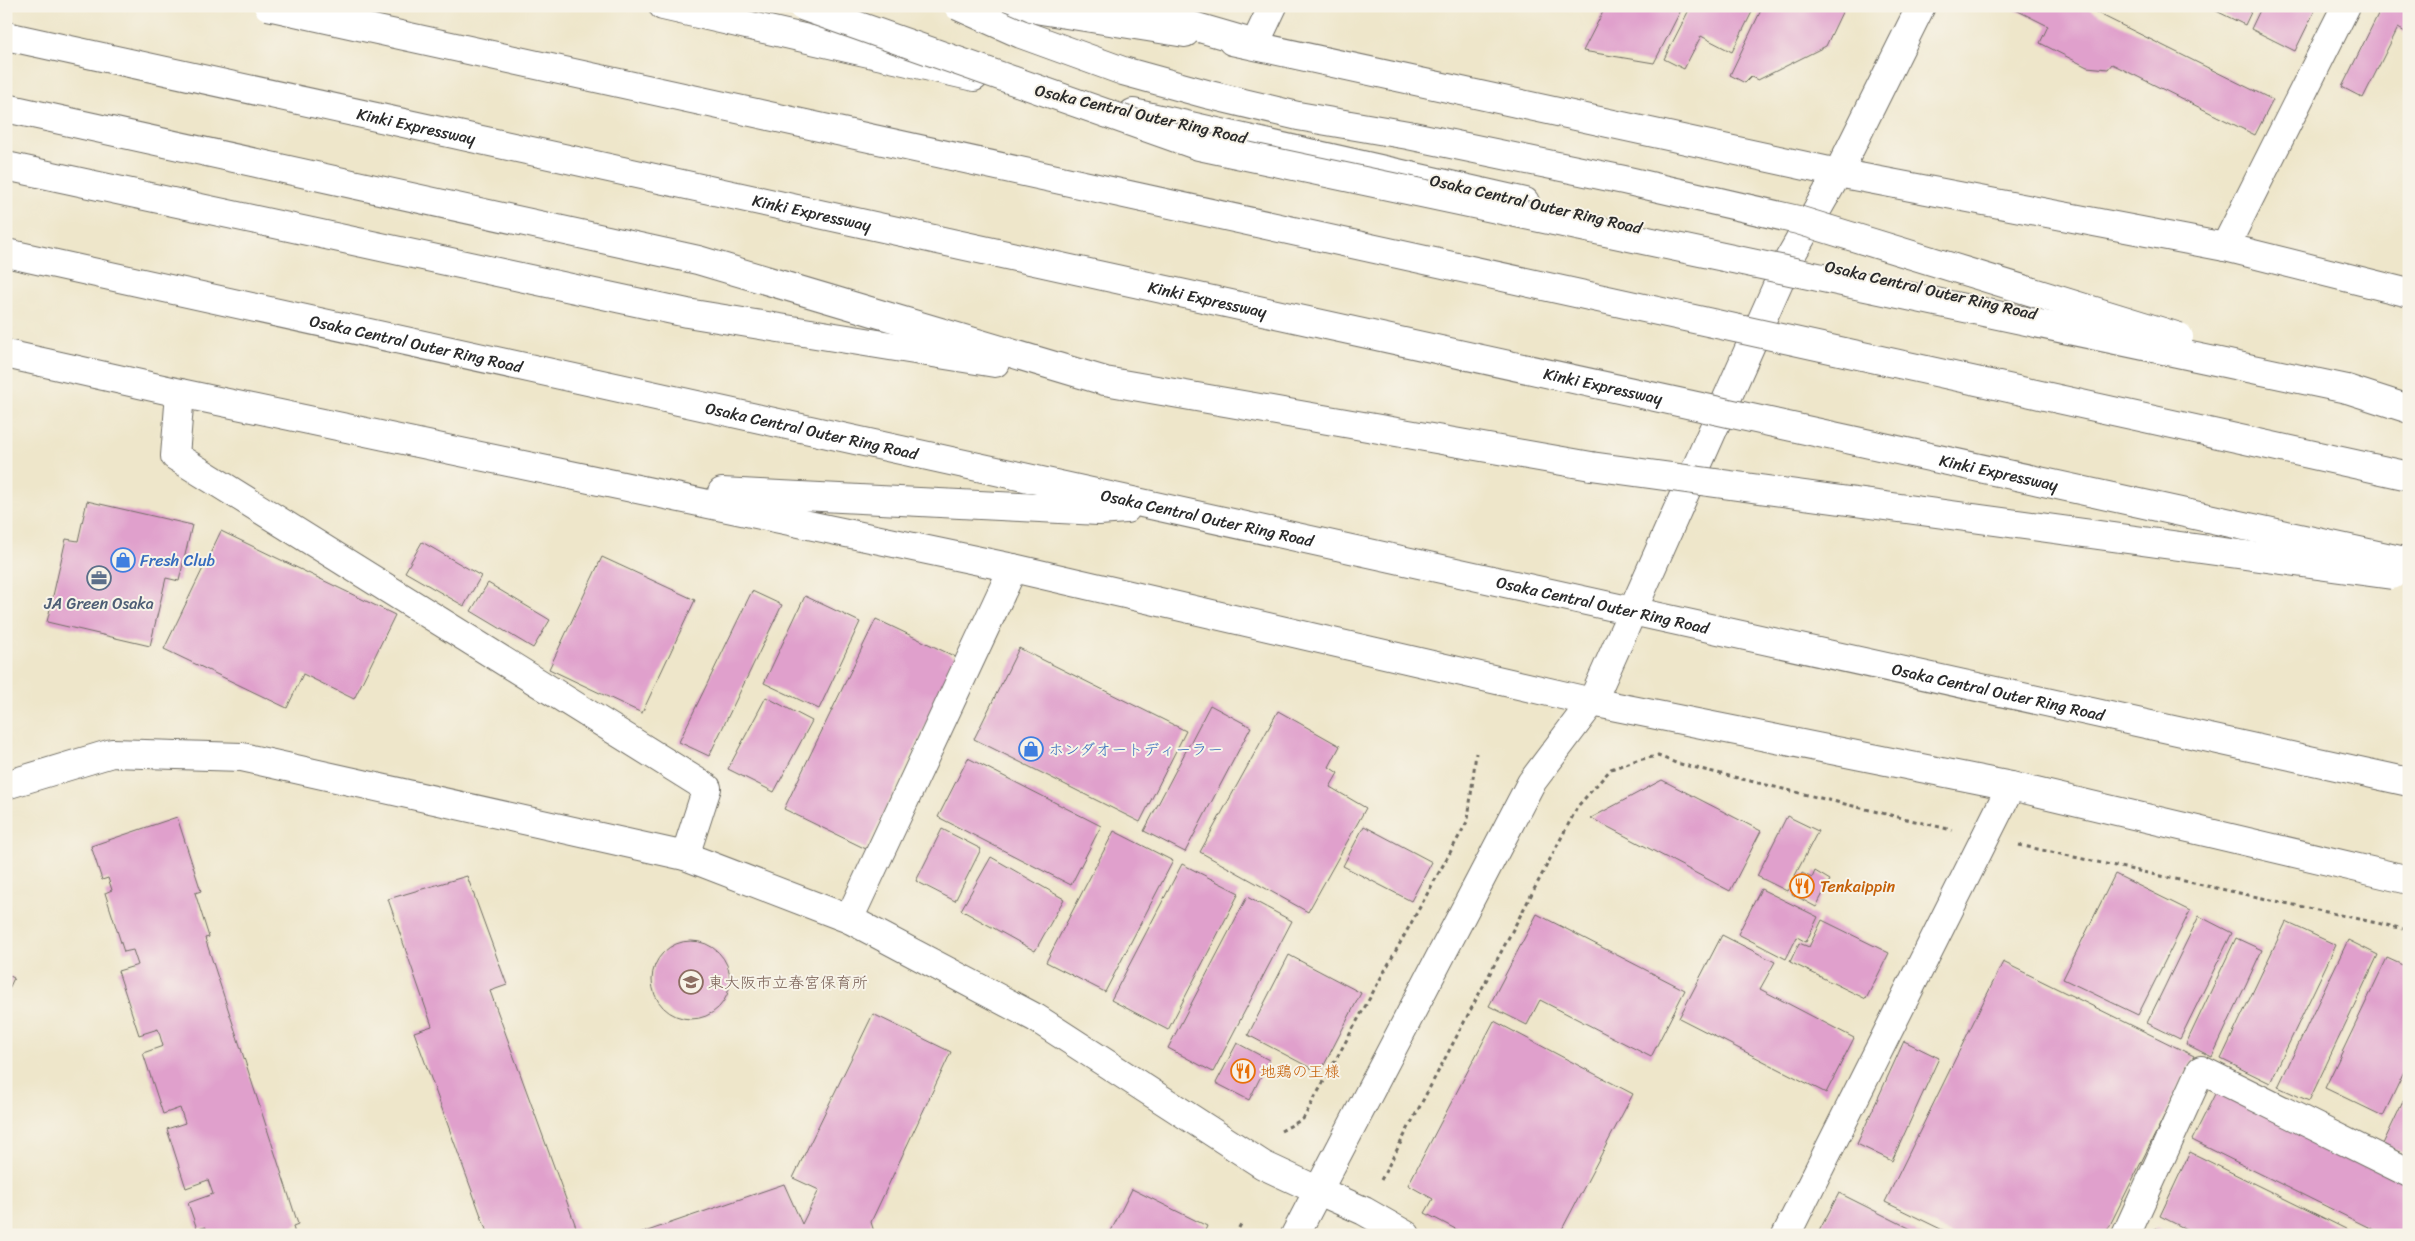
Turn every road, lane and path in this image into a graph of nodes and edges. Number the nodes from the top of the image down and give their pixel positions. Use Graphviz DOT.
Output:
graph roads {
  1 [pos="268,6"];
  2 [pos="663,6"];
  3 [pos="802,6"];
  4 [pos="958,6"];
  5 [pos="1016,6"];
  6 [pos="1124,6"];
  7 [pos="1273,6"];
  8 [pos="1921,6"];
  9 [pos="2346,6"];
  10 [pos="6,36"];
  11 [pos="1255,44"];
  12 [pos="6,108"];
  13 [pos="6,166"];
  14 [pos="1838,173"];
  15 [pos="2225,247"];
  16 [pos="17,255"];
  17 [pos="1789,258"];
  18 [pos="2409,293"];
  19 [pos="6,354"];
  20 [pos="1105,381"];
  21 [pos="2347,389"];
  22 [pos="180,393"];
  23 [pos="2409,397"];
  24 [pos="2409,409"];
  25 [pos="2409,476"];
  26 [pos="639,488"];
  27 [pos="1160,506"];
  28 [pos="2409,562"];
  29 [pos="1013,568"];
  30 [pos="2409,577"];
  31 [pos="1632,612"];
  32 [pos="1592,702"];
  33 [pos="1476,753"];
  34 [pos="2409,782"];
  35 [pos="6,785"];
  36 [pos="2011,786"];
  37 [pos="1985,838"];
  38 [pos="685,856"];
  39 [pos="2409,880"];
  40 [pos="849,919"];
  41 [pos="2409,930"];
  42 [pos="1281,1131"];
  43 [pos="2409,1173"];
  44 [pos="1381,1180"];
  45 [pos="1319,1191"];
  46 [pos="1241,1224"];
  47 [pos="1235,1235"];
  48 [pos="1295,1235"];
  49 [pos="1406,1235"];
  50 [pos="1786,1235"];
  51 [pos="2126,1235"];
  1 -- 25 [label="main road, bridge"];
  2 -- 17 [label="main road, Osaka Central Outer Ring Road"];
  3 -- 21 [label="main road, bridge"];
  4 -- 21 [label="main road, bridge"];
  5 -- 11 [label="main road"];
  6 -- 11 [label="main road"];
  7 -- 11 [label="main road"];
  8 -- 14 [label="main road"];
  9 -- 15 [label="main road"];
  10 -- 28 [label="main road, Kinki Expressway, bridge"];
  11 -- 14 [label="main road"];
  12 -- 20 [label="main road"];
  13 -- 20 [label="main road"];
  14 -- 15 [label="main road"];
  14 -- 17 [label="main road"];
  15 -- 18 [label="main road"];
  16 -- 27 [label="main road, Osaka Central Outer Ring Road"];
  17 -- 23 [label="main road, Osaka Central Outer Ring Road"];
  17 -- 31 [label="main road"];
  19 -- 22 [label="main road"];
  20 -- 30 [label="main road, bridge"];
  21 -- 24 [label="main road"];
  22 -- 26 [label="main road"];
  22 -- 38 [label="main road"];
  26 -- 27 [label="main road"];
  26 -- 29 [label="main road"];
  27 -- 31 [label="main road, Osaka Central Outer Ring Road"];
  29 -- 32 [label="main road"];
  29 -- 40 [label="main road"];
  31 -- 32 [label="main road"];
  31 -- 34 [label="main road, Osaka Central Outer Ring Road"];
  32 -- 36 [label="main road"];
  32 -- 45 [label="main road"];
  33 -- 42 [label="path"];
  35 -- 38 [label="main road"];
  36 -- 37 [label="main road"];
  36 -- 39 [label="main road"];
  37 -- 41 [label="path"];
  37 -- 44 [label="path"];
  37 -- 50 [label="main road"];
  38 -- 40 [label="main road"];
  40 -- 45 [label="main road"];
  43 -- 51 [label="main road"];
  45 -- 48 [label="main road"];
  45 -- 49 [label="main road"];
  46 -- 47 [label="path"];
}
